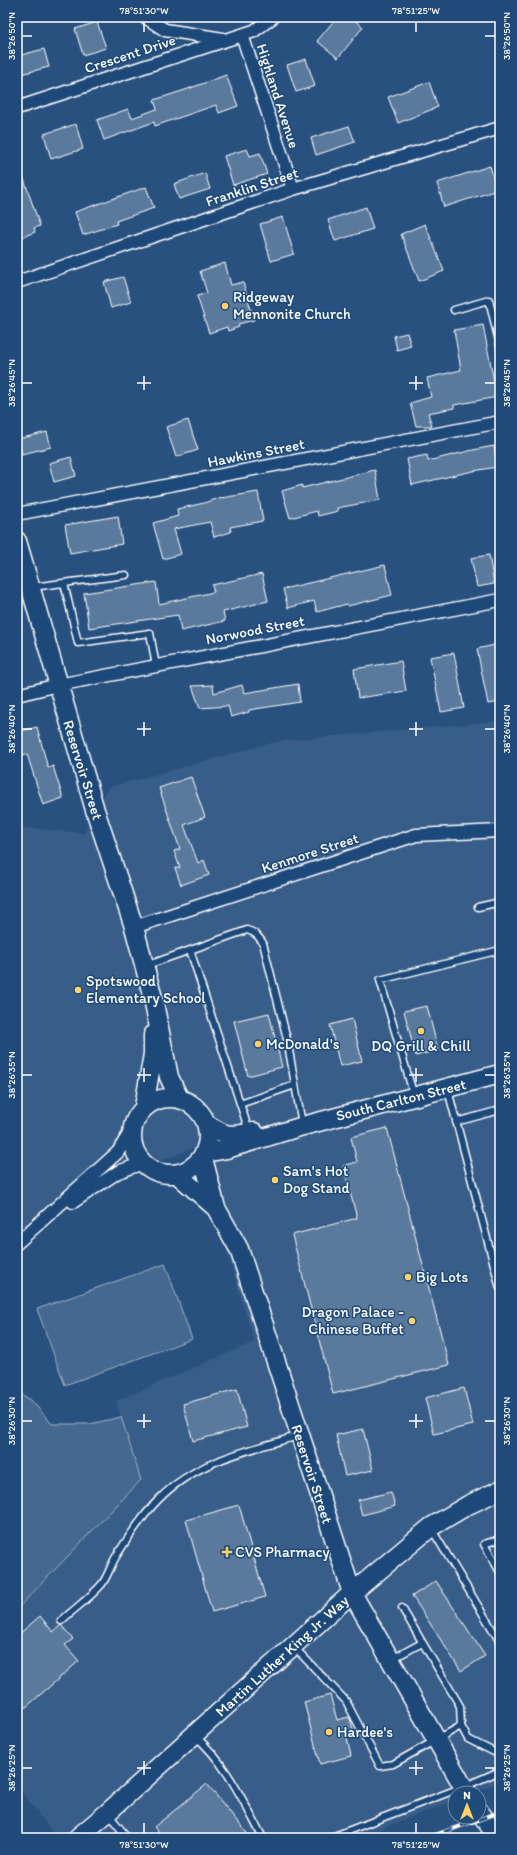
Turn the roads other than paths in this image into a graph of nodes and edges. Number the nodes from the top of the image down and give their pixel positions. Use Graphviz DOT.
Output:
graph roads {
  1 [pos="145,17"];
  2 [pos="273,17"];
  3 [pos="242,35"];
  4 [pos="228,39"];
  5 [pos="17,108"];
  6 [pos="500,128"];
  7 [pos="293,189"];
  8 [pos="17,282"];
  9 [pos="454,310"];
  10 [pos="500,346"];
  11 [pos="500,422"];
  12 [pos="17,514"];
  13 [pos="17,541"];
  14 [pos="126,575"];
  15 [pos="64,583"];
  16 [pos="30,587"];
  17 [pos="500,600"];
  18 [pos="156,666"];
  19 [pos="58,685"];
  20 [pos="17,695"];
  21 [pos="500,831"];
  22 [pos="500,902"];
  23 [pos="478,907"];
  24 [pos="134,927"];
  25 [pos="190,950"];
  26 [pos="500,950"];
  27 [pos="144,966"];
  28 [pos="153,998"];
  29 [pos="500,1074"];
  30 [pos="295,1085"];
  31 [pos="447,1089"];
  32 [pos="414,1097"];
  33 [pos="179,1098"];
  34 [pos="240,1104"];
  35 [pos="144,1108"];
  36 [pos="500,1110"];
  37 [pos="456,1122"];
  38 [pos="207,1124"];
  39 [pos="303,1126"];
  40 [pos="132,1129"];
  41 [pos="250,1133"];
  42 [pos="204,1155"];
  43 [pos="143,1163"];
  44 [pos="176,1174"];
  45 [pos="216,1208"];
  46 [pos="42,1222"];
  47 [pos="17,1243"];
  48 [pos="500,1288"];
  49 [pos="299,1436"];
  50 [pos="500,1490"];
  51 [pos="431,1527"];
  52 [pos="500,1539"];
  53 [pos="500,1572"];
  54 [pos="352,1593"];
  55 [pos="402,1608"];
  56 [pos="61,1621"];
  57 [pos="500,1642"];
  58 [pos="422,1643"];
  59 [pos="293,1646"];
  60 [pos="390,1660"];
  61 [pos="461,1726"];
  62 [pos="194,1735"];
  63 [pos="436,1740"];
  64 [pos="500,1755"];
  65 [pos="500,1771"];
  66 [pos="462,1785"];
  67 [pos="474,1785"];
  68 [pos="447,1796"];
  69 [pos="108,1813"];
  70 [pos="487,1822"];
  71 [pos="77,1838"];
  72 [pos="128,1838"];
  73 [pos="264,1838"];
  74 [pos="328,1838"];
  75 [pos="498,1838"];
  1 -- 4 [label="street"];
  2 -- 3 [label="street, Crescent Drive"];
  3 -- 4 [label="street, Crescent Drive"];
  3 -- 7 [label="street, Highland Avenue"];
  4 -- 5 [label="street, Crescent Drive"];
  6 -- 7 [label="street, Franklin Street"];
  7 -- 8 [label="street, Franklin Street"];
  9 -- 10 [label="lane"];
  11 -- 12 [label="street, Hawkins Street"];
  13 -- 16 [label="main road, Reservoir Street"];
  14 -- 15 [label="lane"];
  15 -- 16 [label="lane"];
  15 -- 18 [label="lane"];
  16 -- 19 [label="main road, Reservoir Street"];
  17 -- 18 [label="street, Norwood Street"];
  18 -- 19 [label="street, Norwood Street"];
  19 -- 20 [label="street, Norwood Street"];
  19 -- 24 [label="main road, Reservoir Street"];
  21 -- 24 [label="street, Kenmore Street"];
  22 -- 23 [label="lane"];
  24 -- 27 [label="main road, Reservoir Street"];
  25 -- 27 [label="lane"];
  25 -- 30 [label="lane"];
  25 -- 34 [label="lane"];
  26 -- 32 [label="lane"];
  27 -- 28 [label="main road, Reservoir Street"];
  28 -- 33 [label="main road, Reservoir Street"];
  28 -- 35 [label="main road, Reservoir Street"];
  29 -- 31 [label="main road, South Carlton Street"];
  30 -- 34 [label="lane"];
  30 -- 39 [label="lane"];
  31 -- 32 [label="main road, South Carlton Street"];
  31 -- 37 [label="lane"];
  32 -- 39 [label="main road, South Carlton Street"];
  33 -- 35 [label="main road"];
  33 -- 38 [label="main road"];
  34 -- 41 [label="lane"];
  35 -- 40 [label="main road"];
  36 -- 37 [label="lane"];
  37 -- 48 [label="lane"];
  38 -- 41 [label="main road, South Carlton Street"];
  38 -- 42 [label="main road"];
  39 -- 41 [label="main road, South Carlton Street"];
  39 -- 42 [label="main road, South Carlton Street"];
  40 -- 43 [label="main road"];
  40 -- 46 [label="street"];
  42 -- 44 [label="main road"];
  42 -- 45 [label="main road, Reservoir Street"];
  43 -- 44 [label="main road"];
  43 -- 46 [label="street"];
  44 -- 45 [label="main road, Reservoir Street"];
  45 -- 49 [label="main road, Reservoir Street"];
  46 -- 47 [label="street"];
  49 -- 54 [label="main road, Reservoir Street"];
  49 -- 56 [label="lane"];
  50 -- 51 [label="main road, Martin Luther King Jr. Way"];
  51 -- 54 [label="main road, Martin Luther King Jr. Way"];
  51 -- 57 [label="lane"];
  52 -- 53 [label="lane"];
  54 -- 59 [label="main road, Martin Luther King Jr. Way"];
  54 -- 60 [label="main road, Reservoir Street"];
  55 -- 58 [label="lane"];
  58 -- 60 [label="lane"];
  58 -- 61 [label="lane"];
  59 -- 62 [label="main road, Martin Luther King Jr. Way"];
  59 -- 63 [label="lane"];
  60 -- 63 [label="main road, Reservoir Street"];
  61 -- 63 [label="lane"];
  61 -- 64 [label="lane"];
  62 -- 69 [label="main road, Martin Luther King Jr. Way"];
  62 -- 73 [label="lane"];
  63 -- 66 [label="main road, Reservoir Street"];
  65 -- 67 [label="lane"];
  68 -- 74 [label="lane"];
  69 -- 71 [label="main road, Martin Luther King Jr. Way"];
  69 -- 72 [label="lane"];
  70 -- 75 [label="main road"];
}
